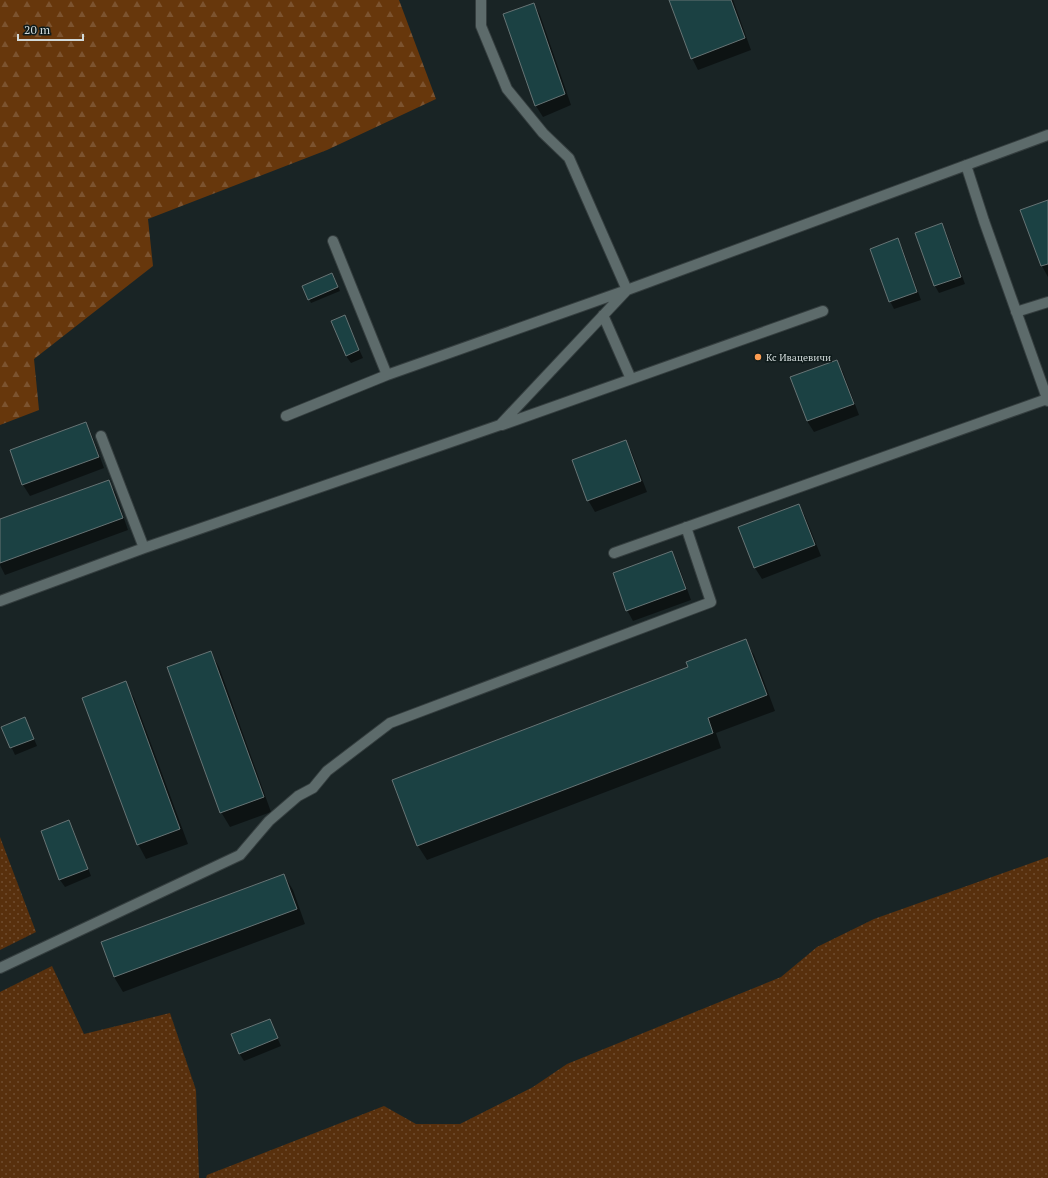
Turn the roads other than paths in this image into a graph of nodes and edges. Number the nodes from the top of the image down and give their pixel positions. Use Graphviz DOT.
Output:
graph roads {
  1 [pos="481,0"];
  2 [pos="1048,135"];
  3 [pos="966,165"];
  4 [pos="333,240"];
  5 [pos="626,290"];
  6 [pos="1048,302"];
  7 [pos="823,311"];
  8 [pos="1016,312"];
  9 [pos="603,315"];
  10 [pos="386,375"];
  11 [pos="631,379"];
  12 [pos="1048,400"];
  13 [pos="286,416"];
  14 [pos="500,425"];
  15 [pos="101,436"];
  16 [pos="686,527"];
  17 [pos="144,548"];
  18 [pos="614,553"];
  19 [pos="0,601"];
  20 [pos="0,968"];
  1 -- 5 [label="lane"];
  2 -- 3 [label="lane"];
  3 -- 5 [label="lane"];
  3 -- 8 [label="lane"];
  4 -- 10 [label="lane"];
  5 -- 9 [label="lane"];
  5 -- 10 [label="lane"];
  6 -- 8 [label="lane"];
  7 -- 11 [label="lane"];
  8 -- 12 [label="lane"];
  9 -- 11 [label="lane"];
  9 -- 14 [label="lane"];
  10 -- 13 [label="lane"];
  11 -- 14 [label="lane"];
  12 -- 16 [label="lane"];
  14 -- 17 [label="lane"];
  15 -- 17 [label="lane"];
  16 -- 18 [label="lane"];
  16 -- 20 [label="lane"];
  17 -- 19 [label="lane"];
}
